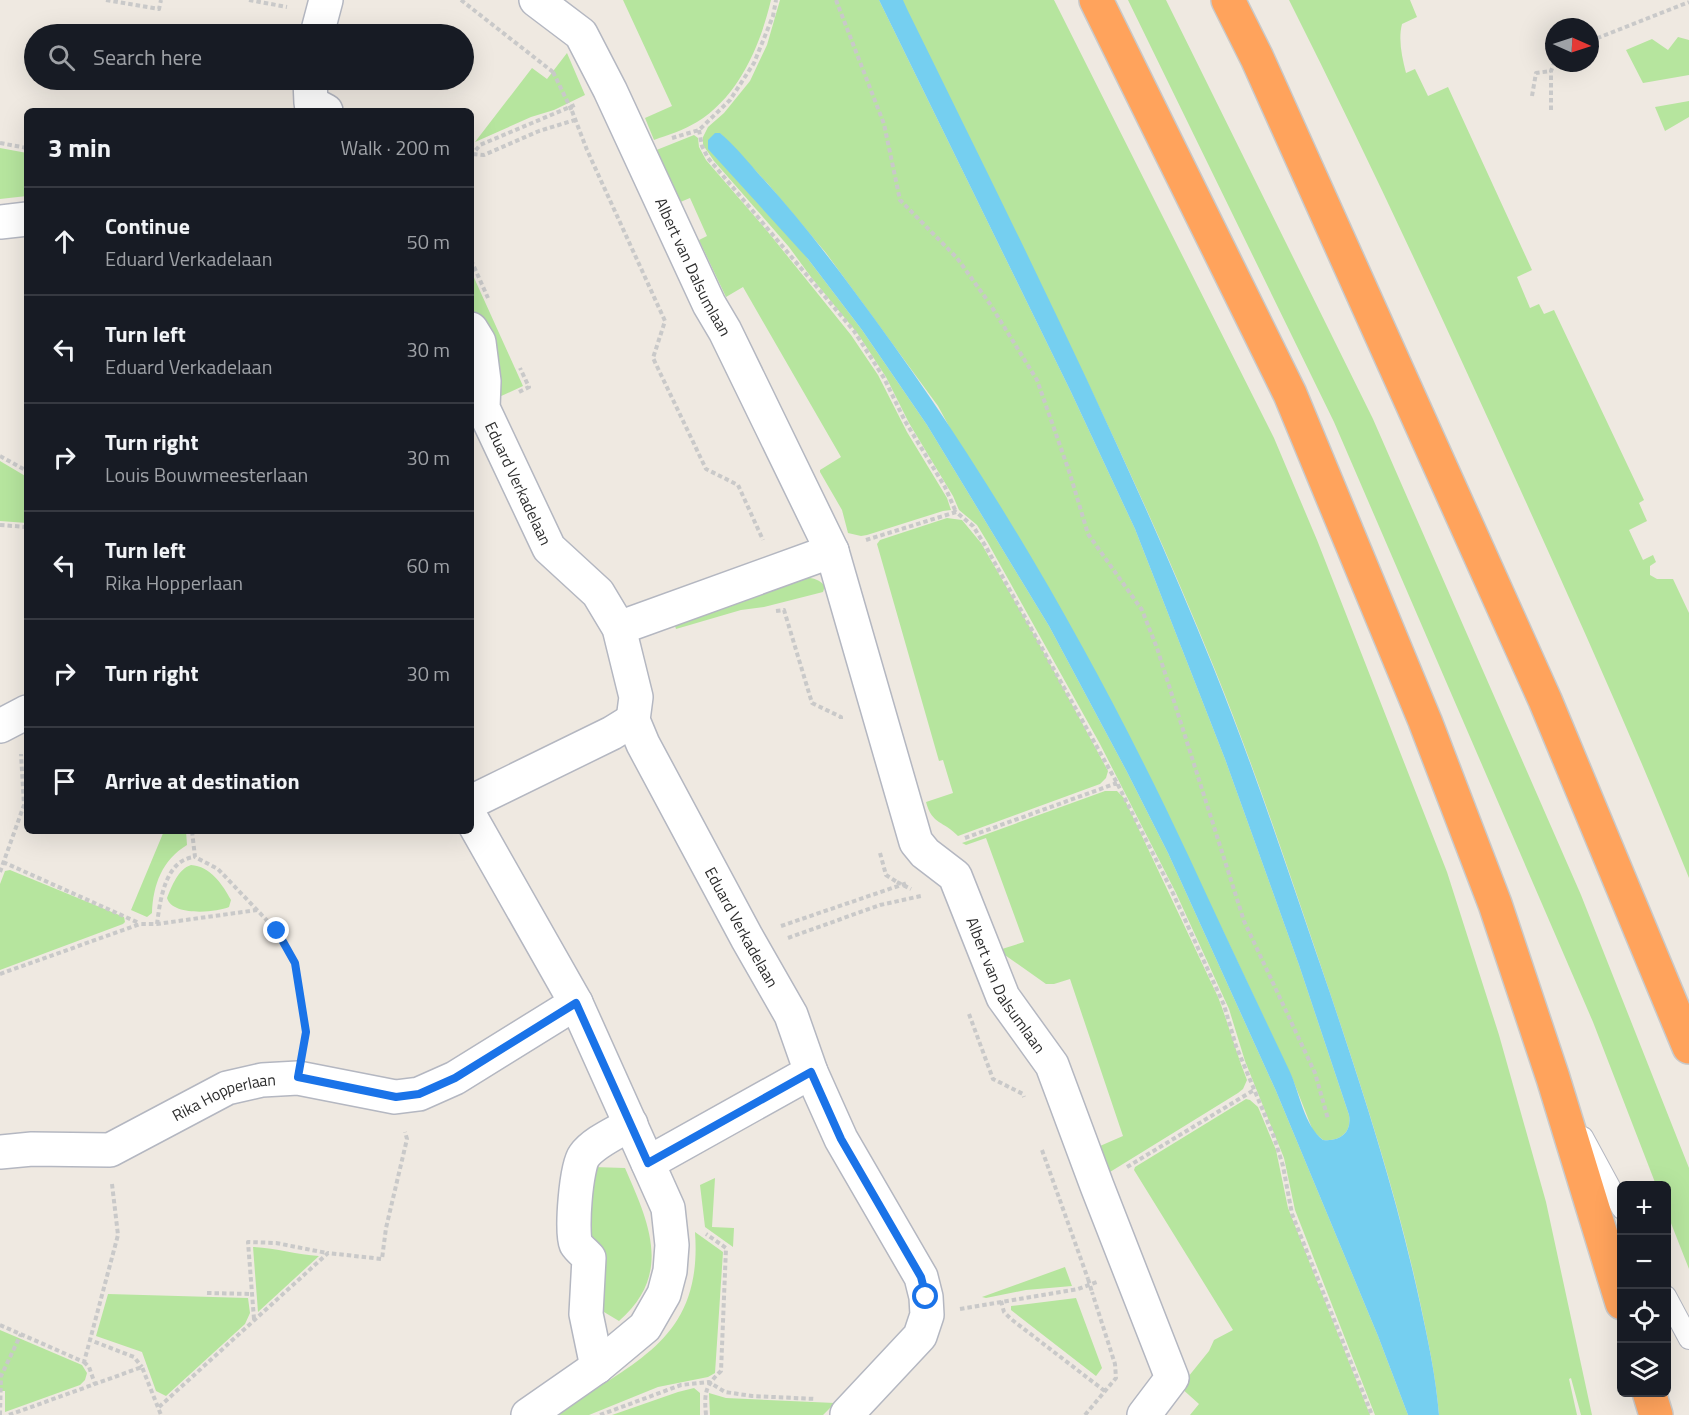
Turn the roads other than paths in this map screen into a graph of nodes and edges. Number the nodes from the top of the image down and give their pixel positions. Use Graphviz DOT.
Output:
graph roads {
  1 [pos="326,0"];
  2 [pos="536,0"];
  3 [pos="1096,0"];
  4 [pos="1227,0"];
  5 [pos="320,24"];
  6 [pos="24,219"];
  7 [pos="0,222"];
  8 [pos="474,334"];
  9 [pos="832,551"];
  10 [pos="618,628"];
  11 [pos="633,720"];
  12 [pos="474,801"];
  13 [pos="474,823"];
  14 [pos="576,1003"];
  15 [pos="1689,1047"];
  16 [pos="811,1072"];
  17 [pos="1553,1078"];
  18 [pos="631,1124"];
  19 [pos="0,1152"];
  20 [pos="648,1163"];
  21 [pos="1617,1200"];
  22 [pos="1618,1289"];
  23 [pos="1671,1305"];
  24 [pos="1689,1339"];
  25 [pos="597,1366"];
  26 [pos="1651,1397"];
  27 [pos="847,1414"];
  28 [pos="528,1415"];
  29 [pos="1144,1415"];
  30 [pos="1656,1415"];
  1 -- 5 [label="street"];
  2 -- 9 [label="street, Albert van Dalsumlaan"];
  3 -- 17 [label="highway"];
  4 -- 15 [label="highway"];
  6 -- 7 [label="street"];
  8 -- 10 [label="street, Eduard Verkadelaan"];
  9 -- 10 [label="street"];
  9 -- 29 [label="street, Albert van Dalsumlaan"];
  10 -- 11 [label="street, Eduard Verkadelaan"];
  11 -- 12 [label="street"];
  11 -- 16 [label="street, Eduard Verkadelaan"];
  13 -- 14 [label="street"];
  14 -- 18 [label="street"];
  14 -- 19 [label="street, Rika Hopperlaan"];
  16 -- 20 [label="street"];
  16 -- 27 [label="street, Eduard Verkadelaan"];
  17 -- 21 [label="lane"];
  17 -- 22 [label="highway"];
  18 -- 20 [label="street"];
  18 -- 25 [label="street"];
  20 -- 25 [label="street"];
  23 -- 24 [label="lane"];
  25 -- 28 [label="street"];
  26 -- 30 [label="highway"];
}
